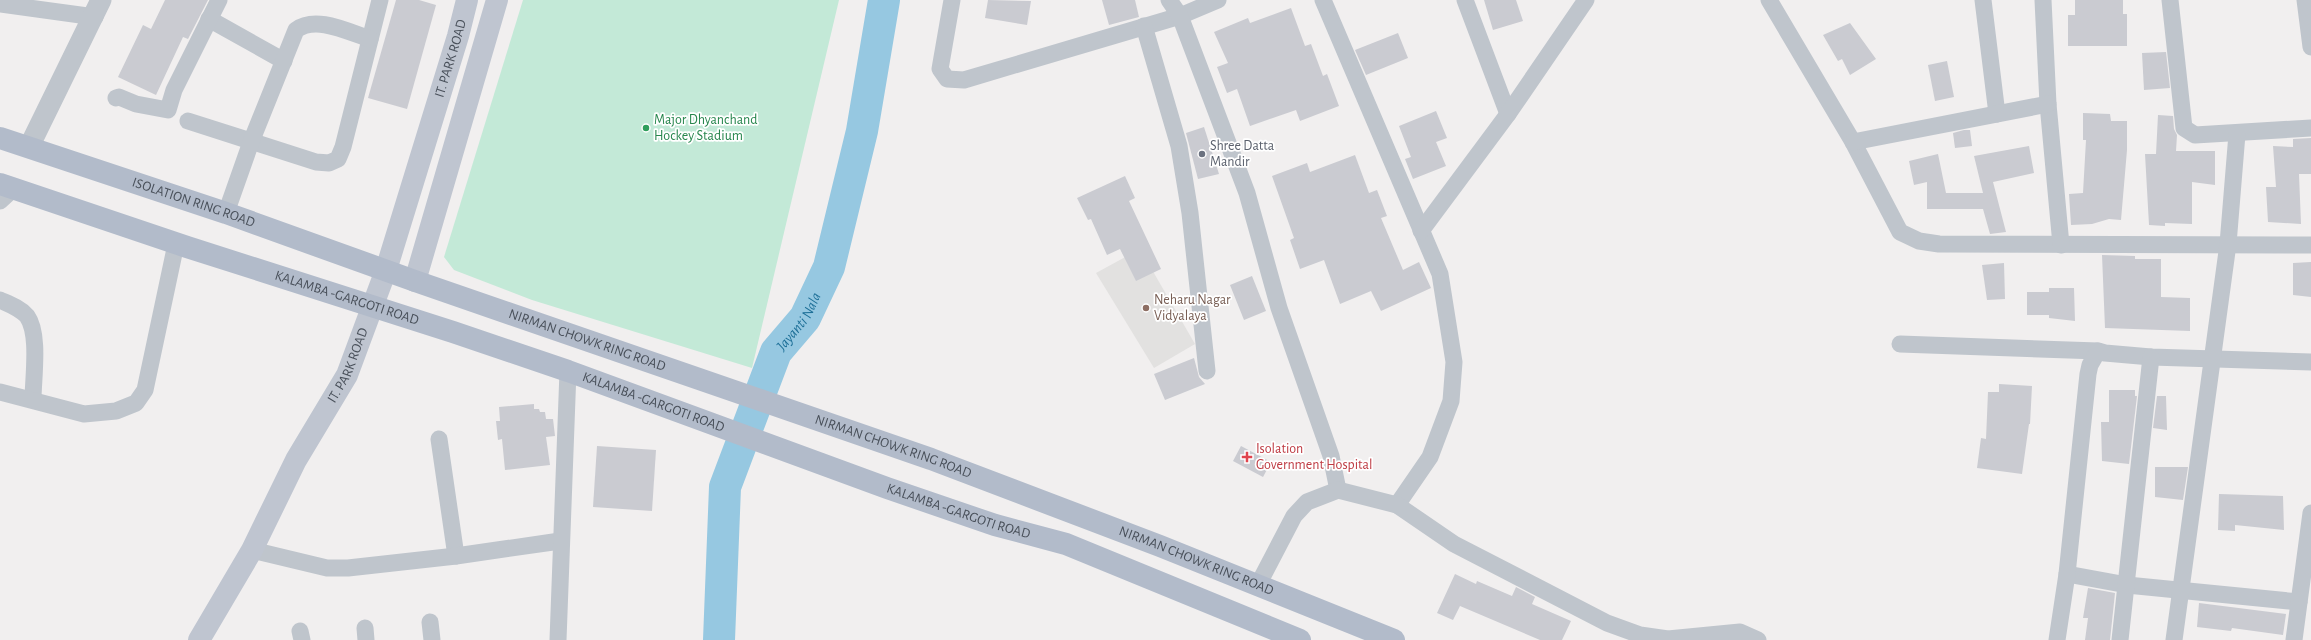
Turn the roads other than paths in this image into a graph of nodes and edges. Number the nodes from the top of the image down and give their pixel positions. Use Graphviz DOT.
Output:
graph roads {
  1 [pos="219,0"];
  2 [pos="380,0"];
  3 [pos="468,0"];
  4 [pos="497,0"];
  5 [pos="952,0"];
  6 [pos="1169,0"];
  7 [pos="1218,0"];
  8 [pos="1323,0"];
  9 [pos="1466,0"];
  10 [pos="1586,0"];
  11 [pos="1769,0"];
  12 [pos="1983,0"];
  13 [pos="2043,0"];
  14 [pos="2170,0"];
  15 [pos="0,4"];
  16 [pos="2307,4"];
  17 [pos="98,8"];
  18 [pos="1180,16"];
  19 [pos="209,19"];
  20 [pos="1144,26"];
  21 [pos="370,39"];
  22 [pos="2311,47"];
  23 [pos="284,61"];
  24 [pos="116,98"];
  25 [pos="2048,104"];
  26 [pos="1508,114"];
  27 [pos="1997,114"];
  28 [pos="188,121"];
  29 [pos="2311,128"];
  30 [pos="2237,134"];
  31 [pos="0,138"];
  32 [pos="251,142"];
  33 [pos="1853,142"];
  34 [pos="28,147"];
  35 [pos="4,191"];
  36 [pos="226,213"];
  37 [pos="1421,231"];
  38 [pos="176,244"];
  39 [pos="2228,244"];
  40 [pos="2061,245"];
  41 [pos="2311,245"];
  42 [pos="386,270"];
  43 [pos="415,281"];
  44 [pos="0,300"];
  45 [pos="372,305"];
  46 [pos="1900,344"];
  47 [pos="2098,350"];
  48 [pos="2151,357"];
  49 [pos="2212,360"];
  50 [pos="2311,362"];
  51 [pos="568,371"];
  52 [pos="1206,371"];
  53 [pos="0,392"];
  54 [pos="33,400"];
  55 [pos="439,439"];
  56 [pos="1338,490"];
  57 [pos="1397,505"];
  58 [pos="2311,513"];
  59 [pos="560,541"];
  60 [pos="252,550"];
  61 [pos="456,556"];
  62 [pos="2067,574"];
  63 [pos="1258,585"];
  64 [pos="2127,585"];
  65 [pos="2181,589"];
  66 [pos="2299,602"];
  67 [pos="430,622"];
  68 [pos="199,640"];
  69 [pos="432,640"];
  70 [pos="558,640"];
  71 [pos="1300,640"];
  72 [pos="1394,640"];
  73 [pos="1758,640"];
  74 [pos="2057,640"];
  75 [pos="2120,640"];
  76 [pos="2174,640"];
  77 [pos="2294,640"];
  1 -- 19 [label="street"];
  2 -- 21 [label="street"];
  3 -- 42 [label="main road, IT. PARK ROAD"];
  4 -- 43 [label="main road, IT. PARK ROAD"];
  5 -- 20 [label="street"];
  6 -- 18 [label="street"];
  7 -- 18 [label="street"];
  8 -- 37 [label="street"];
  9 -- 26 [label="street"];
  10 -- 26 [label="street"];
  11 -- 33 [label="street"];
  12 -- 27 [label="street"];
  13 -- 25 [label="street"];
  14 -- 30 [label="street"];
  15 -- 17 [label="street"];
  16 -- 22 [label="street"];
  17 -- 34 [label="street"];
  18 -- 20 [label="street"];
  18 -- 56 [label="street"];
  19 -- 23 [label="street"];
  19 -- 24 [label="street"];
  20 -- 52 [label="street"];
  21 -- 23 [label="street"];
  21 -- 32 [label="street"];
  23 -- 32 [label="street"];
  25 -- 27 [label="street"];
  25 -- 40 [label="street"];
  26 -- 37 [label="street"];
  27 -- 33 [label="street"];
  28 -- 32 [label="street"];
  29 -- 30 [label="street"];
  30 -- 39 [label="street"];
  31 -- 34 [label="main road, ISOLATION RING ROAD"];
  32 -- 36 [label="street"];
  33 -- 40 [label="street"];
  34 -- 36 [label="main road, ISOLATION RING ROAD"];
  35 -- 38 [label="main road, KALAMBA -GARGOTI ROAD"];
  36 -- 42 [label="main road, ISOLATION RING ROAD"];
  37 -- 57 [label="street"];
  38 -- 45 [label="main road, KALAMBA -GARGOTI ROAD"];
  38 -- 54 [label="street"];
  39 -- 40 [label="street"];
  39 -- 41 [label="street"];
  39 -- 49 [label="street"];
  42 -- 43 [label="main road, NIRMAN CHOWK RING ROAD"];
  42 -- 45 [label="main road, IT. PARK ROAD"];
  43 -- 63 [label="main road, NIRMAN CHOWK RING ROAD"];
  44 -- 54 [label="street"];
  45 -- 51 [label="main road, KALAMBA -GARGOTI ROAD"];
  45 -- 60 [label="main road, IT. PARK ROAD"];
  46 -- 47 [label="street"];
  47 -- 48 [label="street"];
  47 -- 62 [label="street"];
  48 -- 49 [label="street"];
  48 -- 64 [label="street"];
  49 -- 50 [label="street"];
  49 -- 65 [label="street"];
  51 -- 59 [label="street"];
  51 -- 71 [label="main road, KALAMBA -GARGOTI ROAD"];
  53 -- 54 [label="street"];
  55 -- 61 [label="street"];
  56 -- 57 [label="street"];
  56 -- 63 [label="street"];
  57 -- 73 [label="street"];
  58 -- 66 [label="street"];
  59 -- 61 [label="street"];
  59 -- 70 [label="street"];
  60 -- 61 [label="street"];
  60 -- 68 [label="main road, IT. PARK ROAD"];
  62 -- 64 [label="street"];
  62 -- 74 [label="street"];
  63 -- 72 [label="main road, NIRMAN CHOWK RING ROAD"];
  64 -- 65 [label="street"];
  64 -- 75 [label="street"];
  65 -- 66 [label="street"];
  65 -- 76 [label="street"];
  66 -- 77 [label="street"];
  67 -- 69 [label="street"];
}
